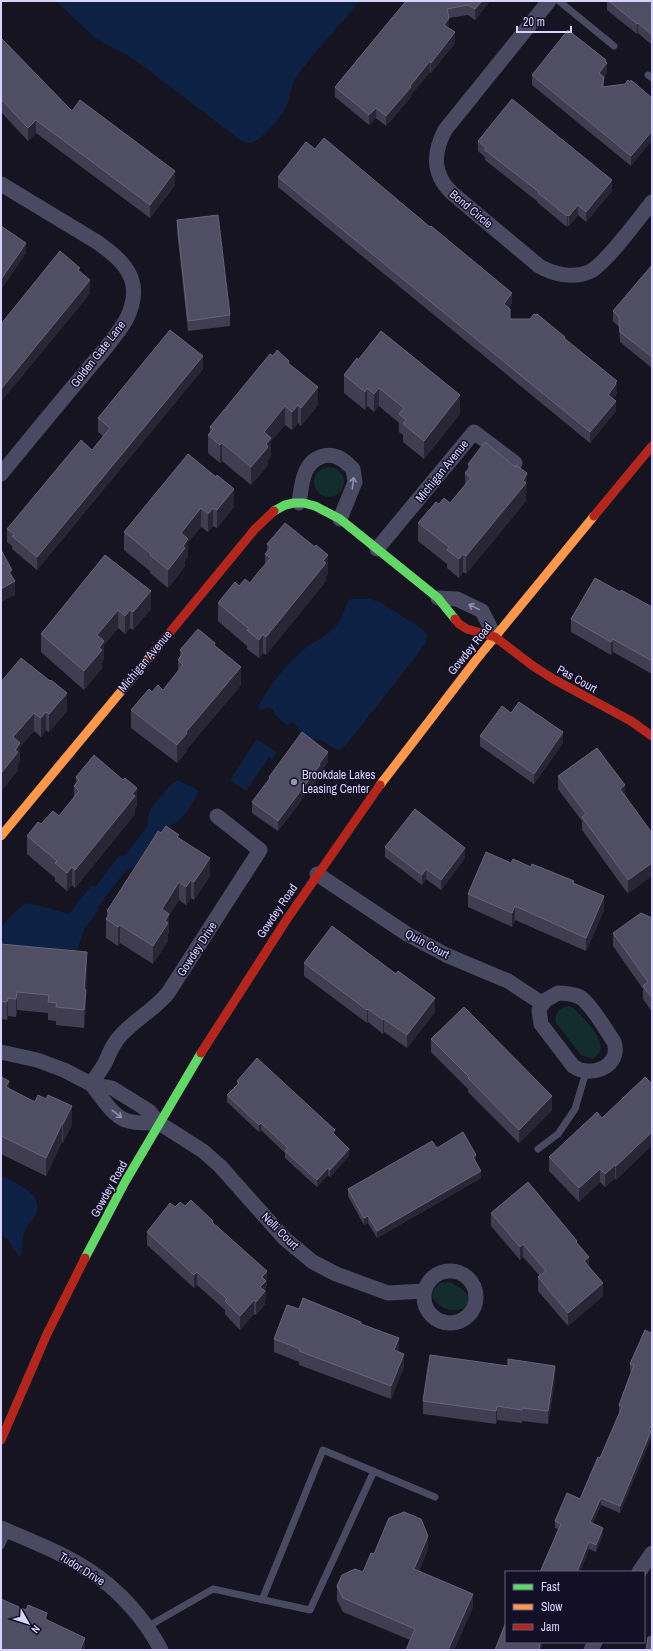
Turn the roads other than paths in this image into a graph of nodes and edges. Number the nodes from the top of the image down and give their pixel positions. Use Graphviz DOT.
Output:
graph roads {
  1 [pos="549,1"];
  2 [pos="559,1"];
  3 [pos="614,46"];
  4 [pos="1,184"];
  5 [pos="652,202"];
  6 [pos="652,446"];
  7 [pos="515,463"];
  8 [pos="1,474"];
  9 [pos="299,503"];
  10 [pos="340,519"];
  11 [pos="377,549"];
  12 [pos="438,598"];
  13 [pos="495,637"];
  14 [pos="652,736"];
  15 [pos="216,816"];
  16 [pos="1,836"];
  17 [pos="317,874"];
  18 [pos="543,1004"];
  19 [pos="1,1052"];
  20 [pos="586,1072"];
  21 [pos="91,1084"];
  22 [pos="160,1123"];
  23 [pos="538,1149"];
  24 [pos="424,1291"];
  25 [pos="1,1440"];
  26 [pos="374,1471"];
  27 [pos="435,1497"];
  28 [pos="4,1530"];
  29 [pos="1,1546"];
  30 [pos="652,1553"];
  31 [pos="640,1571"];
  32 [pos="262,1600"];
  33 [pos="147,1626"];
  34 [pos="161,1650"];
  1 -- 5 [label="street, Bond Circle"];
  2 -- 3 [label="lane"];
  4 -- 8 [label="street, Golden Gate Lane"];
  6 -- 13 [label="street, Gowdey Road"];
  7 -- 11 [label="street, Michigan Avenue"];
  9 -- 10 [label="street, Michigan Avenue"];
  10 -- 9 [label="street, one-way"];
  9 -- 16 [label="street, Michigan Avenue"];
  10 -- 11 [label="street, Michigan Avenue"];
  11 -- 12 [label="street, Michigan Avenue"];
  12 -- 13 [label="street, Michigan Avenue"];
  13 -- 12 [label="street, one-way"];
  13 -- 14 [label="street, Pas Court"];
  13 -- 17 [label="street, Gowdey Road"];
  15 -- 21 [label="street, Gowdey Drive"];
  17 -- 18 [label="street, Quin Court"];
  17 -- 22 [label="street, Gowdey Road"];
  18 -- 20 [label="street"];
  18 -- 20 [label="street"];
  19 -- 21 [label="street"];
  20 -- 23 [label="lane"];
  21 -- 22 [label="street, Nelli Court"];
  21 -- 22 [label="street, one-way"];
  22 -- 24 [label="street, Nelli Court"];
  22 -- 25 [label="street, Gowdey Road"];
  26 -- 27 [label="lane"];
  26 -- 32 [label="lane"];
  26 -- 32 [label="lane"];
  28 -- 29 [label="lane"];
  28 -- 33 [label="street, Tudor Drive"];
  30 -- 31 [label="street"];
  32 -- 33 [label="lane"];
  33 -- 34 [label="street, Tudor Drive"];
}
